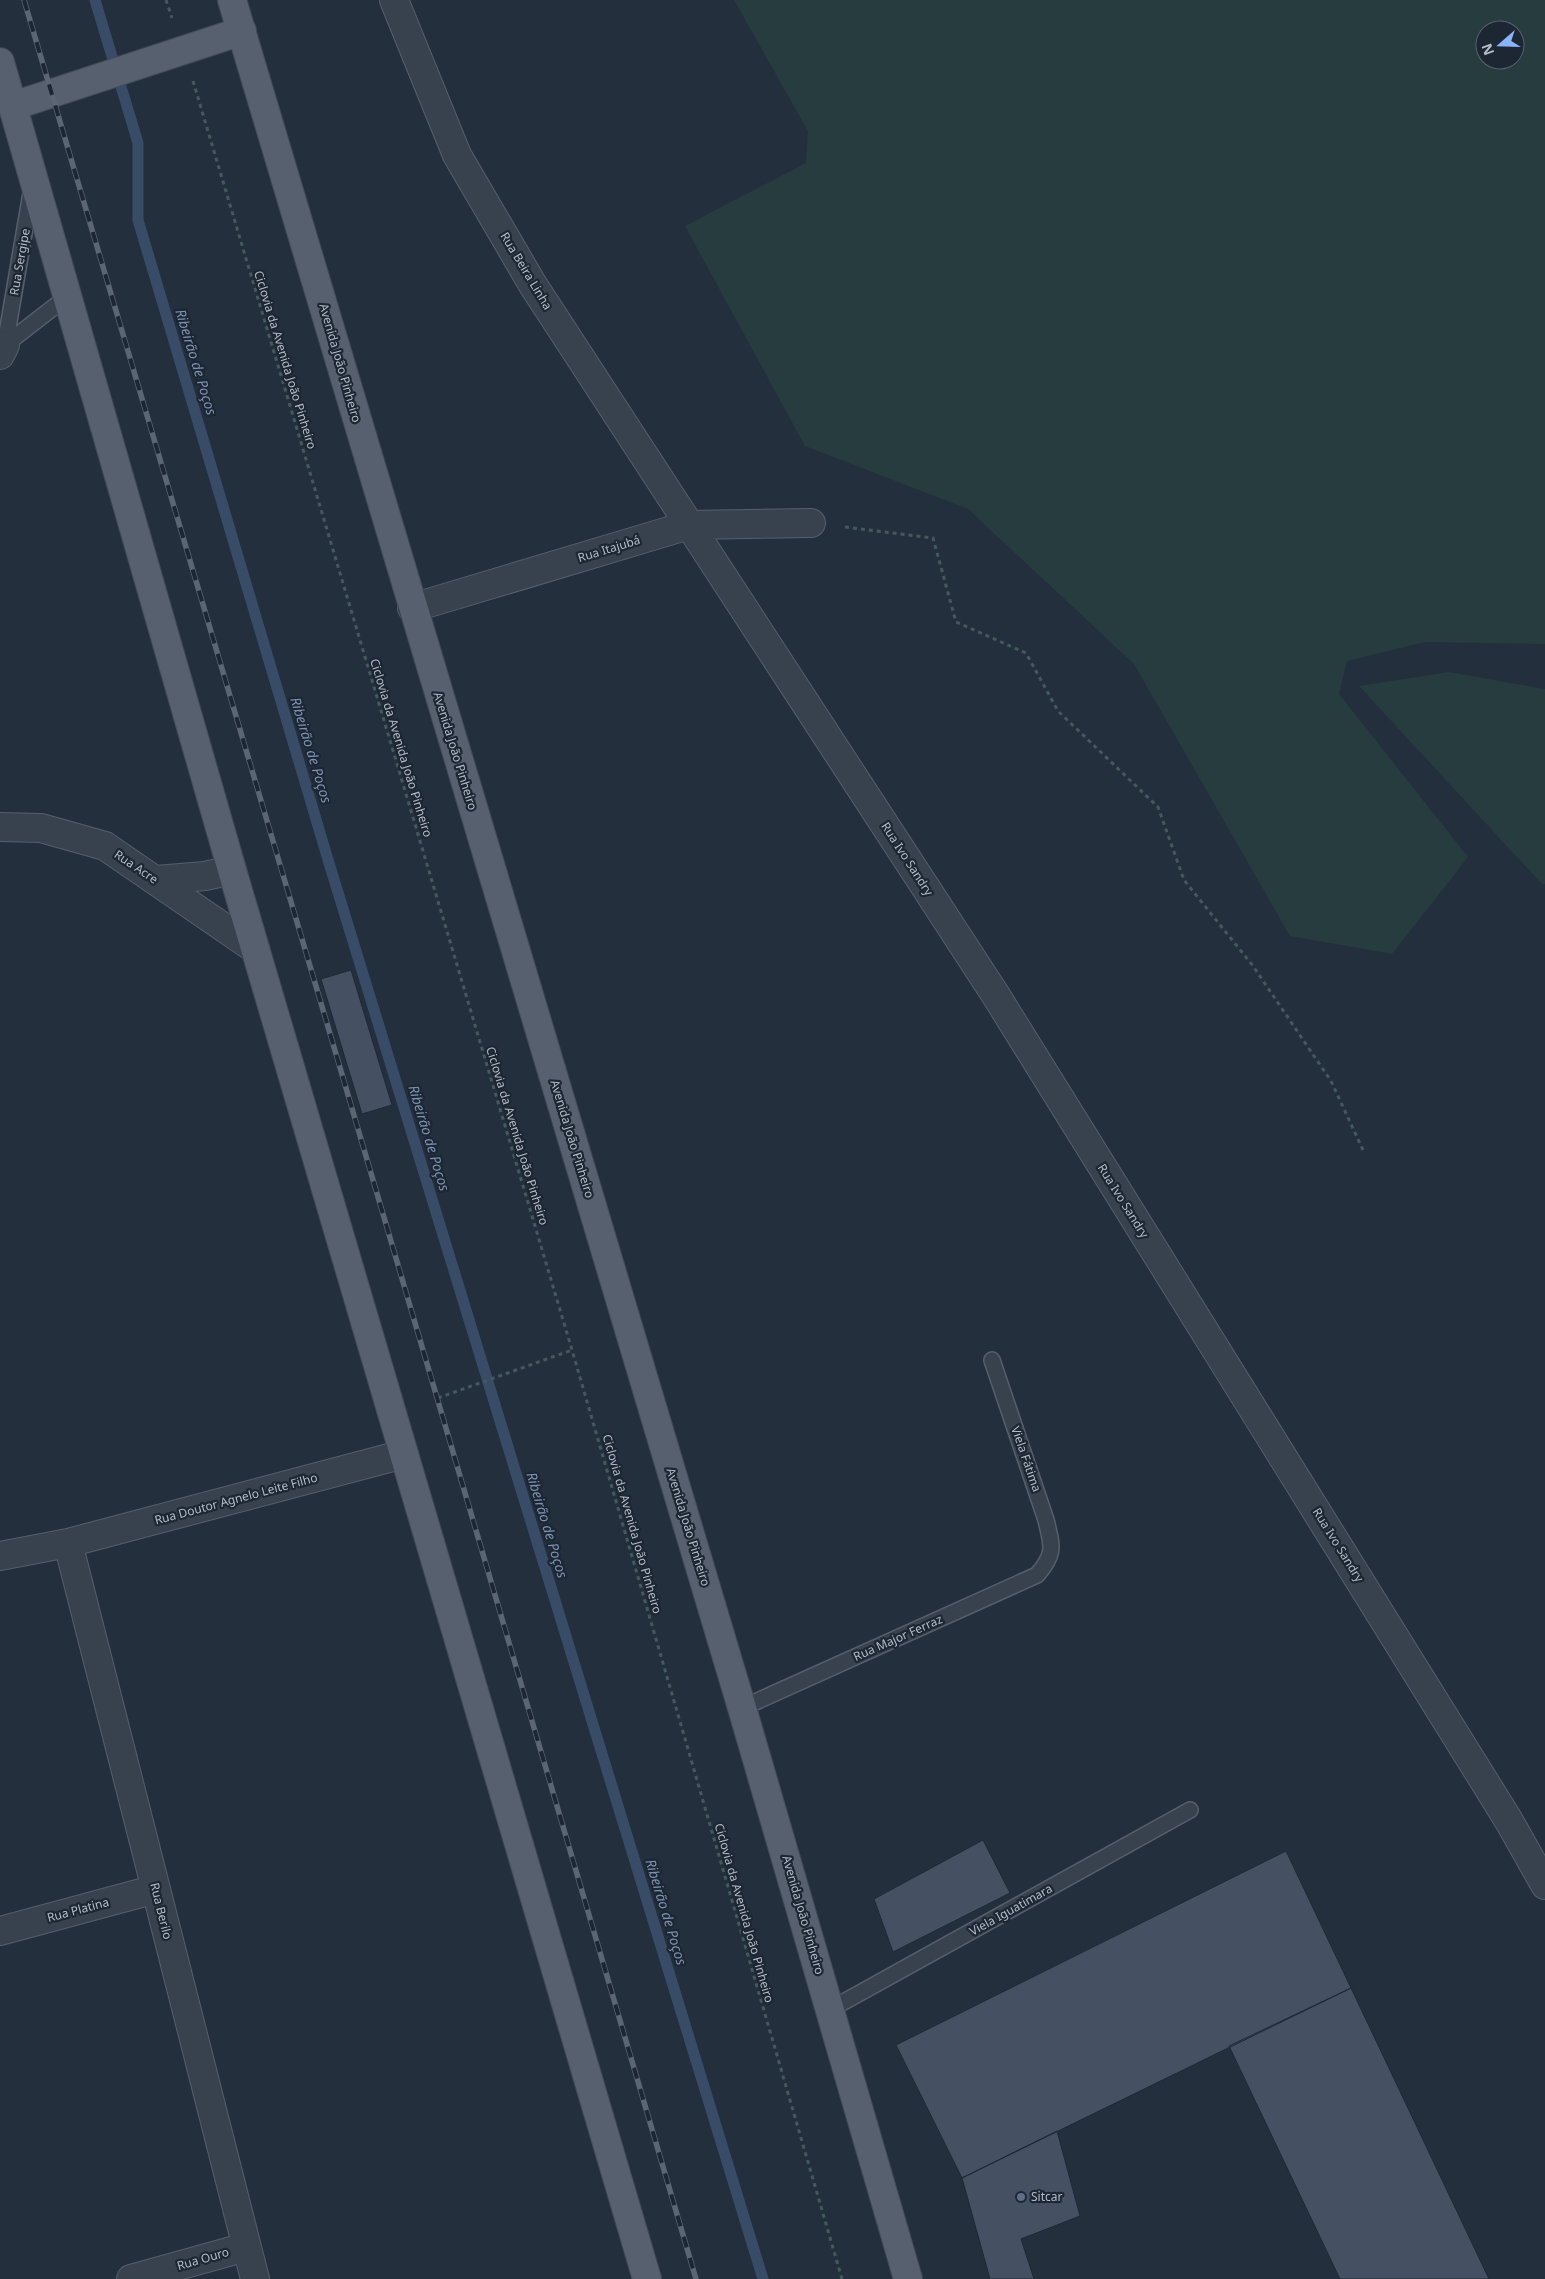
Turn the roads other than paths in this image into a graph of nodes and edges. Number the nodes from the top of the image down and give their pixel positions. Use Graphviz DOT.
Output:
graph roads {
  1 [pos="232,0"];
  2 [pos="394,0"];
  3 [pos="242,31"];
  4 [pos="0,62"];
  5 [pos="13,106"];
  6 [pos="34,179"];
  7 [pos="68,296"];
  8 [pos="3,350"];
  9 [pos="811,523"];
  10 [pos="688,525"];
  11 [pos="412,608"];
  12 [pos="0,827"];
  13 [pos="232,870"];
  14 [pos="156,880"];
  15 [pos="256,949"];
  16 [pos="992,1360"];
  17 [pos="404,1454"];
  18 [pos="68,1543"];
  19 [pos="0,1556"];
  20 [pos="1050,1560"];
  21 [pos="742,1708"];
  22 [pos="1190,1810"];
  23 [pos="1545,1885"];
  24 [pos="156,1889"];
  25 [pos="0,1931"];
  26 [pos="831,2010"];
  27 [pos="246,2247"];
  28 [pos="131,2279"];
  29 [pos="255,2279"];
  30 [pos="647,2279"];
  31 [pos="908,2279"];
  1 -- 3 [label="main road, Avenida João Pinheiro"];
  2 -- 10 [label="street, Rua Beira Linha"];
  3 -- 5 [label="main road"];
  3 -- 11 [label="main road, Avenida João Pinheiro"];
  4 -- 5 [label="main road"];
  5 -- 6 [label="main road"];
  6 -- 7 [label="main road"];
  6 -- 8 [label="lane, Rua Sergipe"];
  7 -- 8 [label="lane, Rua Sergipe"];
  7 -- 13 [label="main road"];
  9 -- 10 [label="street, Rua Itajubá"];
  10 -- 11 [label="street, Rua Itajubá"];
  10 -- 23 [label="street, Rua Ivo Sandry"];
  11 -- 21 [label="main road, Avenida João Pinheiro"];
  12 -- 14 [label="street, Rua Acre"];
  13 -- 14 [label="street"];
  13 -- 15 [label="main road"];
  14 -- 15 [label="street, Rua Acre"];
  15 -- 17 [label="main road"];
  16 -- 20 [label="lane, Viela Fátima"];
  17 -- 18 [label="street, Rua Doutor Agnelo Leite Filho"];
  17 -- 30 [label="main road"];
  18 -- 19 [label="street, Rua Doutor Agnelo Leite Filho"];
  18 -- 24 [label="street, Rua Berilo"];
  20 -- 21 [label="lane, Rua Major Ferraz"];
  21 -- 26 [label="main road, Avenida João Pinheiro"];
  22 -- 26 [label="lane, Viela Iguatimara"];
  24 -- 25 [label="street, Rua Platina"];
  24 -- 27 [label="street, Rua Berilo"];
  26 -- 31 [label="main road, Avenida João Pinheiro"];
  27 -- 28 [label="street, Rua Ouro"];
  27 -- 29 [label="street, Rua Berilo"];
}
